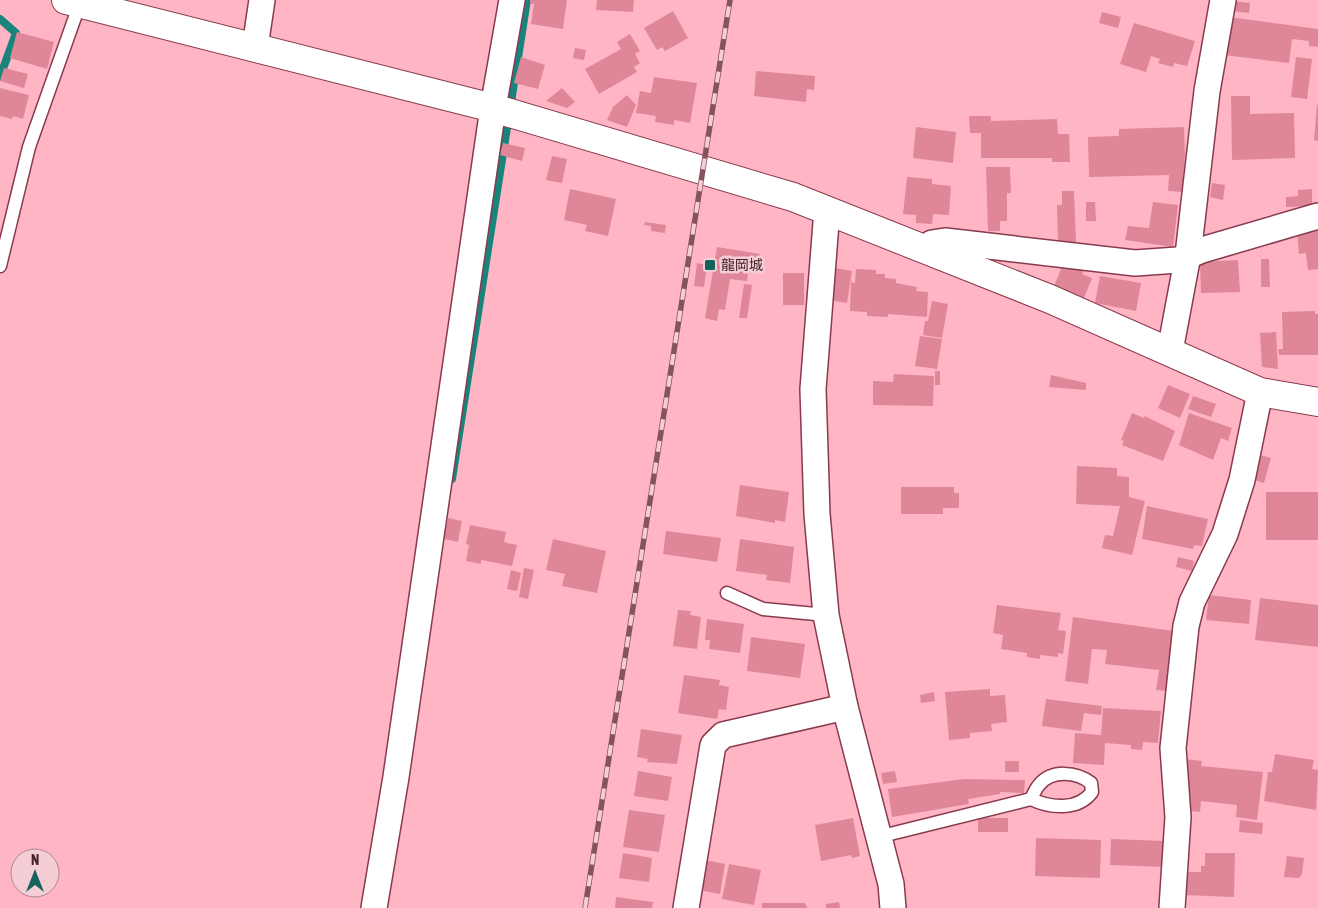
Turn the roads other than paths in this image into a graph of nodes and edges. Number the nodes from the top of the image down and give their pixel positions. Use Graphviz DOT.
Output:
graph roads {
  1 [pos="262,0"];
  2 [pos="512,0"];
  3 [pos="1223,0"];
  4 [pos="73,2"];
  5 [pos="255,47"];
  6 [pos="493,108"];
  7 [pos="827,210"];
  8 [pos="1318,216"];
  9 [pos="927,250"];
  10 [pos="1188,255"];
  11 [pos="0,266"];
  12 [pos="1170,351"];
  13 [pos="1260,392"];
  14 [pos="1318,402"];
  15 [pos="727,593"];
  16 [pos="826,615"];
  17 [pos="844,708"];
  18 [pos="1031,799"];
  19 [pos="878,837"];
  20 [pos="374,908"];
  21 [pos="686,908"];
  22 [pos="893,908"];
  23 [pos="1172,908"];
  1 -- 5 [label="street"];
  2 -- 6 [label="street"];
  3 -- 10 [label="street"];
  4 -- 5 [label="street"];
  4 -- 11 [label="lane"];
  5 -- 6 [label="street"];
  6 -- 7 [label="street"];
  6 -- 20 [label="street"];
  7 -- 9 [label="street"];
  7 -- 16 [label="street"];
  8 -- 10 [label="street"];
  9 -- 10 [label="street"];
  9 -- 12 [label="street"];
  10 -- 12 [label="street"];
  12 -- 13 [label="street"];
  13 -- 14 [label="street"];
  13 -- 23 [label="street"];
  15 -- 16 [label="lane"];
  16 -- 17 [label="street"];
  17 -- 19 [label="street"];
  17 -- 21 [label="street"];
  18 -- 19 [label="lane"];
  19 -- 22 [label="street"];
}
